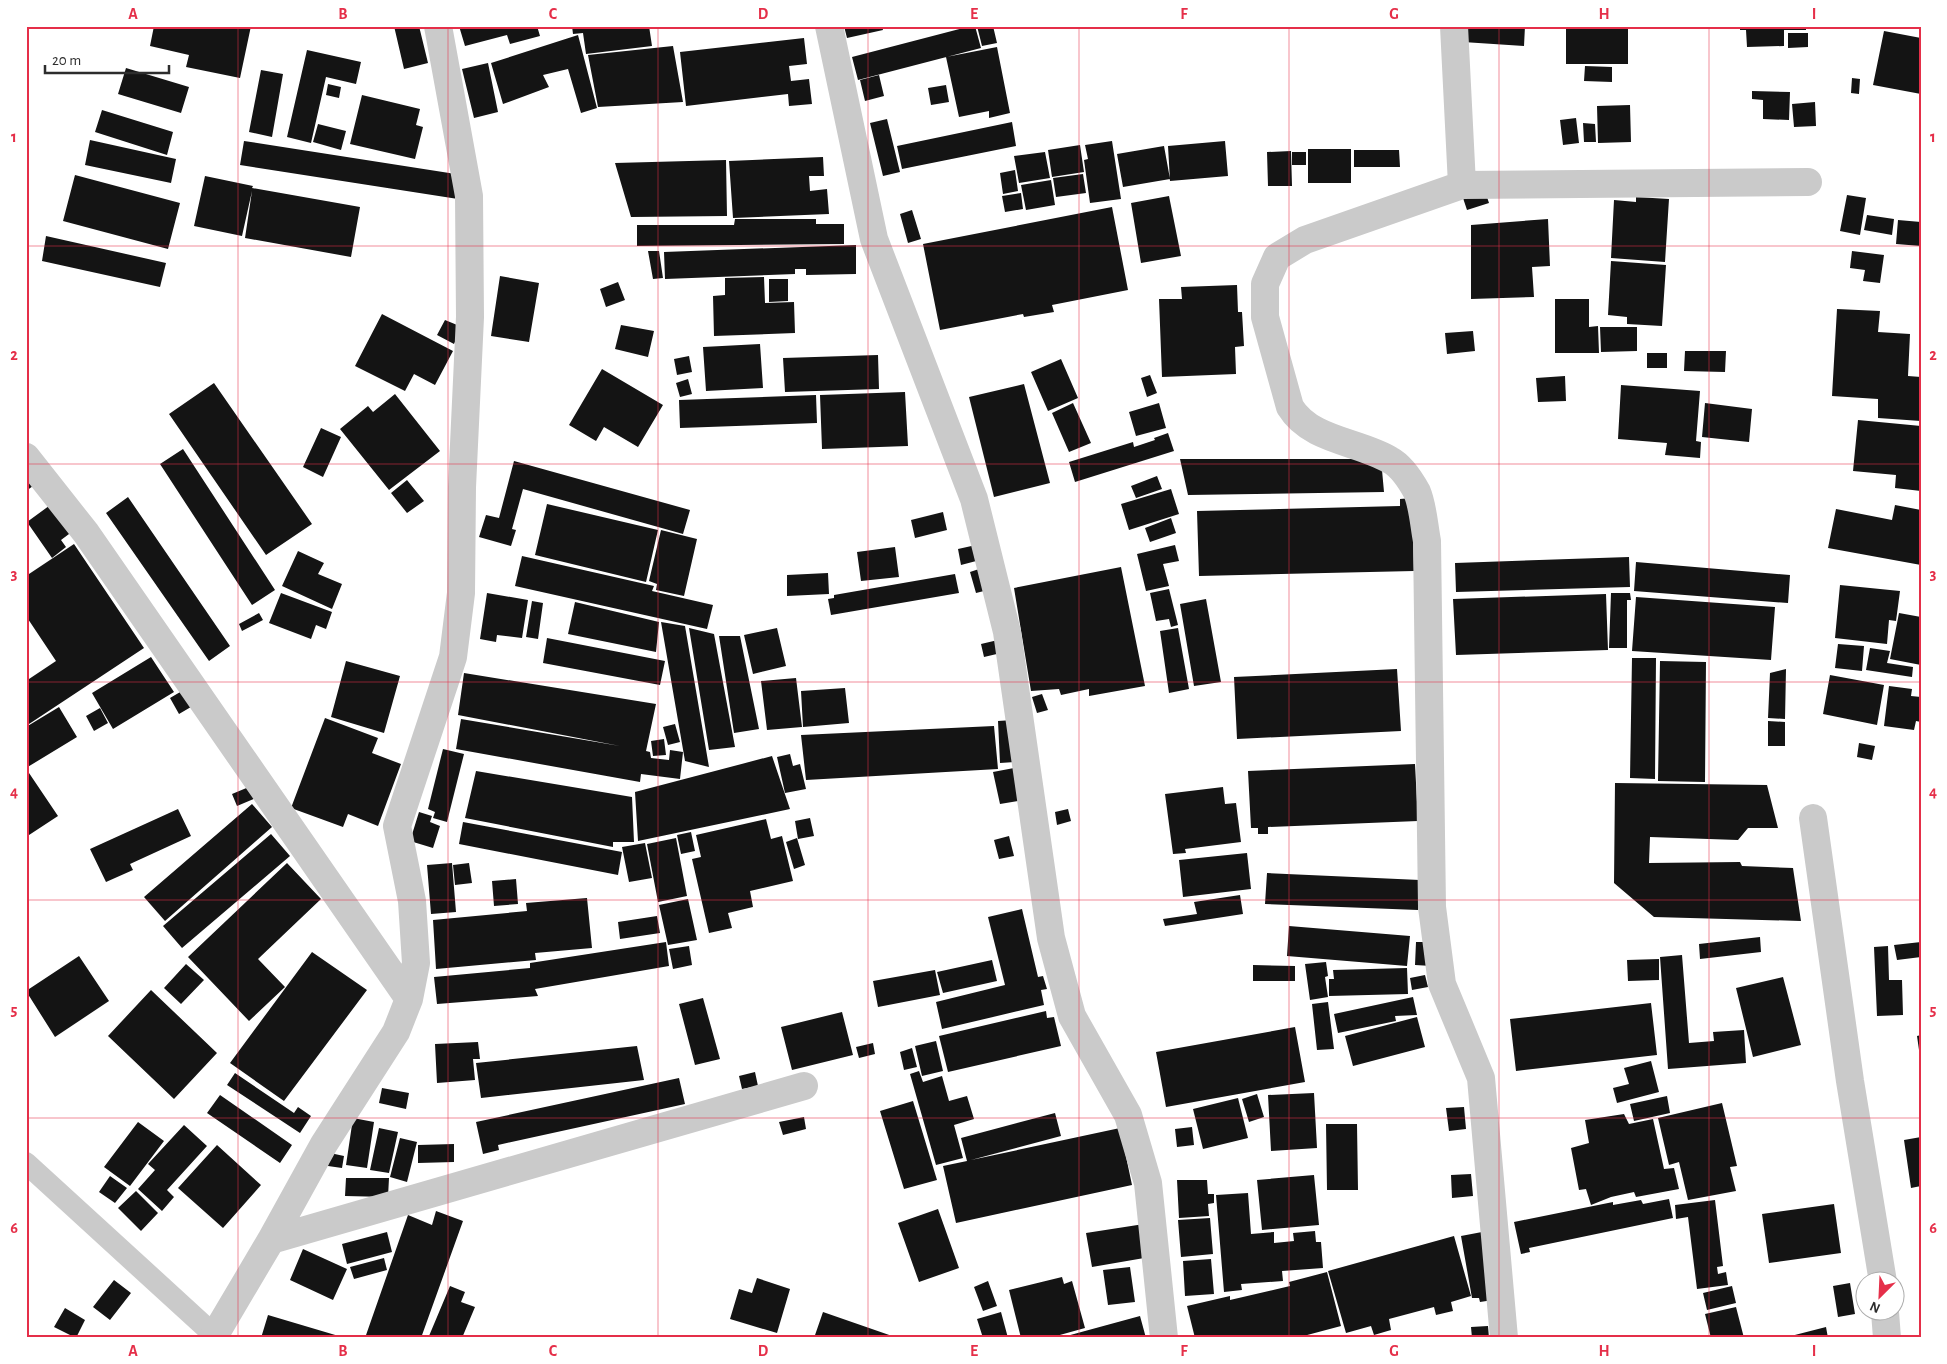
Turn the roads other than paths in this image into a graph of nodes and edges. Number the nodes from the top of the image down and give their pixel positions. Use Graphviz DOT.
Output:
graph roads {
  1 [pos="438,26"];
  2 [pos="829,26"];
  3 [pos="1454,26"];
  4 [pos="1808,182"];
  5 [pos="1462,185"];
  6 [pos="26,457"];
  7 [pos="1813,818"];
  8 [pos="409,999"];
  9 [pos="804,1086"];
  10 [pos="26,1163"];
  11 [pos="271,1240"];
  12 [pos="1881,1272"];
  13 [pos="1887,1322"];
  14 [pos="213,1336"];
  15 [pos="1164,1338"];
  16 [pos="1504,1338"];
  17 [pos="1888,1338"];
  1 -- 8 [label="street"];
  2 -- 15 [label="street"];
  3 -- 5 [label="street"];
  4 -- 5 [label="street"];
  5 -- 16 [label="street"];
  6 -- 8 [label="street"];
  7 -- 12 [label="street"];
  8 -- 11 [label="street"];
  9 -- 11 [label="street"];
  10 -- 14 [label="lane"];
  11 -- 14 [label="street"];
  13 -- 17 [label="street"];
}
